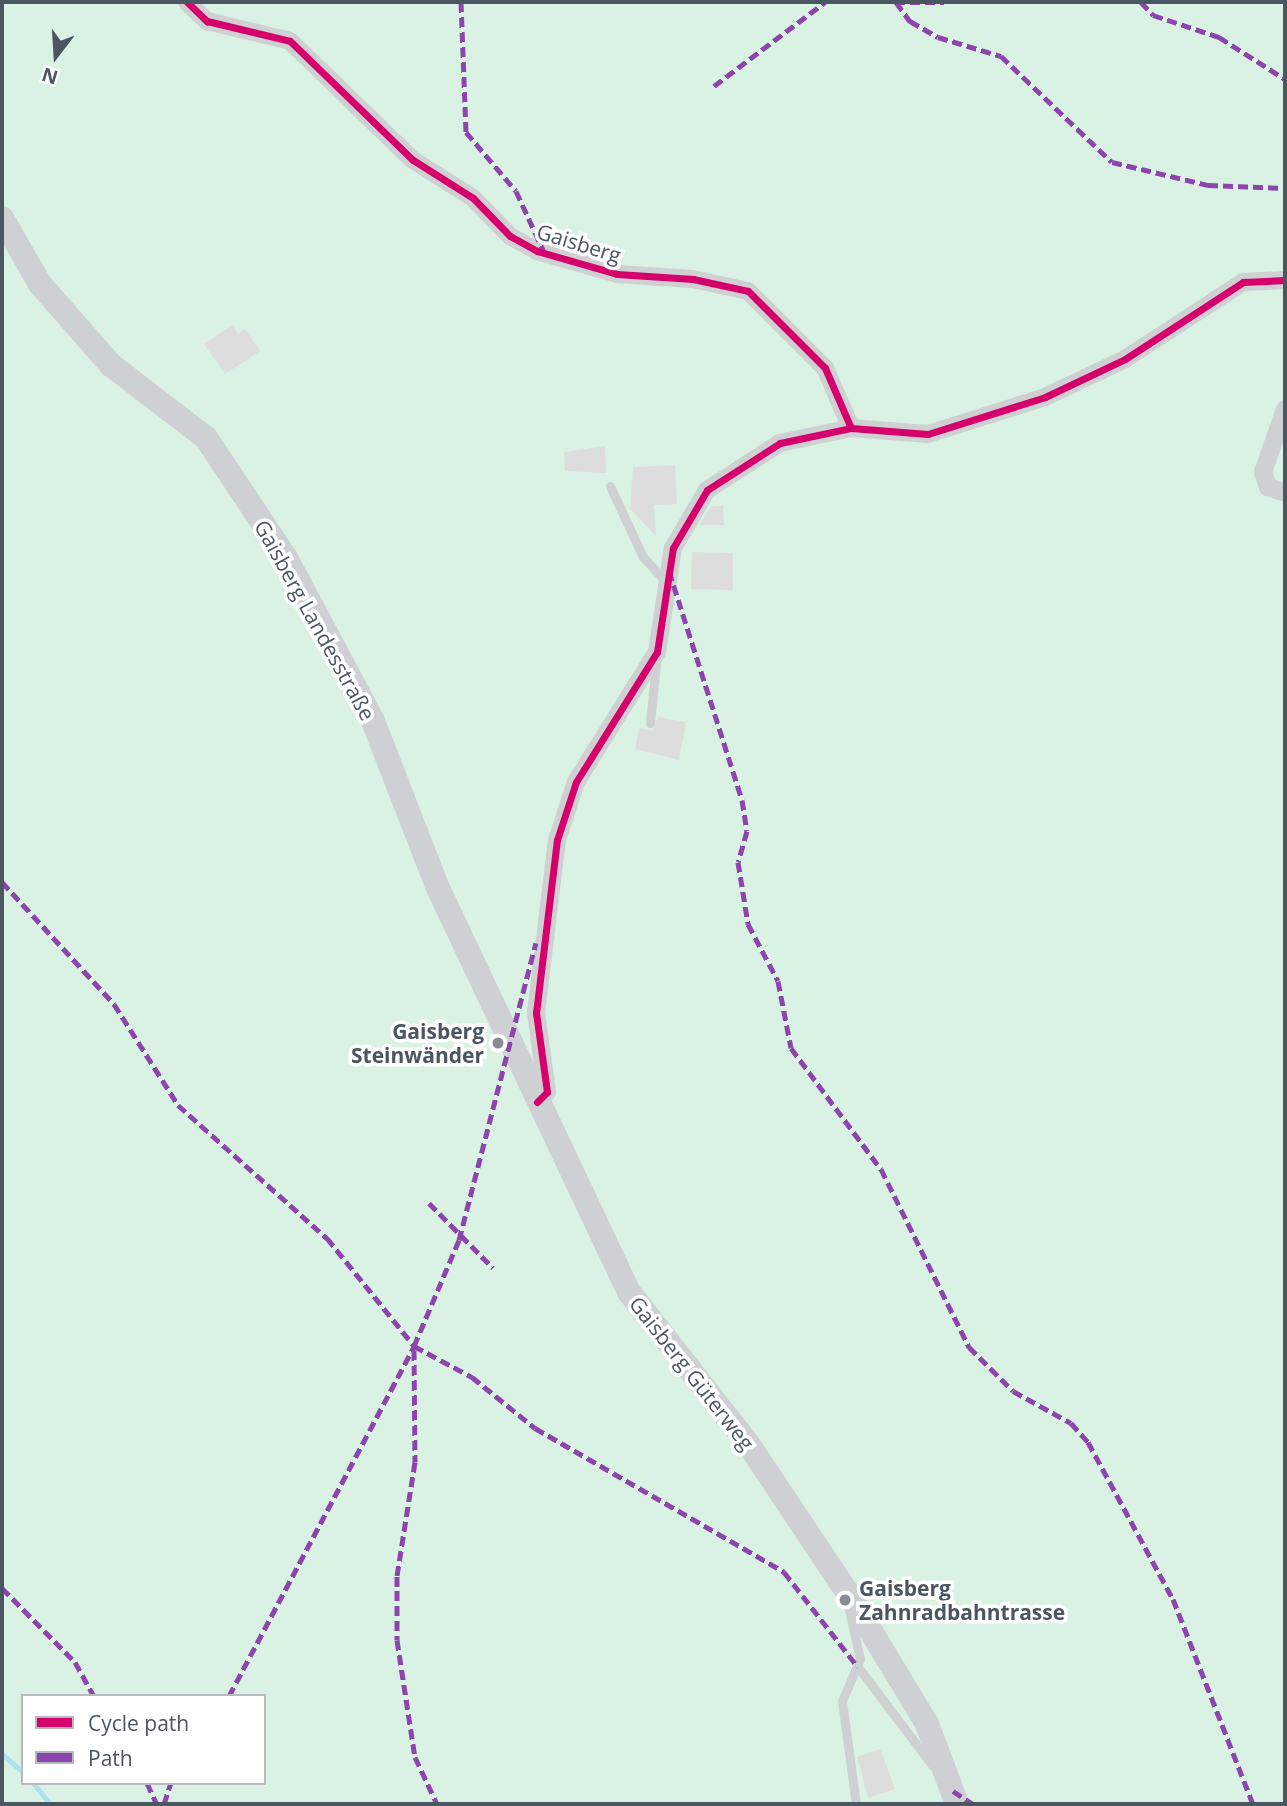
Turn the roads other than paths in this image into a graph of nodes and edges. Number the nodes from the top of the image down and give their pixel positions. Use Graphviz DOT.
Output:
graph roads {
  1 [pos="187,2"];
  2 [pos="2,218"];
  3 [pos="1285,280"];
  4 [pos="1285,409"];
  5 [pos="850,428"];
  6 [pos="610,485"];
  7 [pos="1285,494"];
  8 [pos="667,583"];
  9 [pos="657,652"];
  10 [pos="650,723"];
  11 [pos="537,1102"];
  12 [pos="850,1597"];
  13 [pos="858,1667"];
  14 [pos="955,1798"];
  15 [pos="856,1804"];
  1 -- 5 [label="street, Gaisberg"];
  2 -- 11 [label="main road, Gaisberg Landesstraße"];
  3 -- 5 [label="street"];
  4 -- 7 [label="street"];
  5 -- 8 [label="street"];
  6 -- 8 [label="lane"];
  8 -- 9 [label="street"];
  9 -- 10 [label="lane"];
  9 -- 11 [label="street"];
  11 -- 12 [label="main road, Gaisberg Güterweg"];
  12 -- 13 [label="lane"];
  12 -- 14 [label="main road, Gaisberg Güterweg"];
  13 -- 14 [label="lane"];
  13 -- 15 [label="lane"];
}
